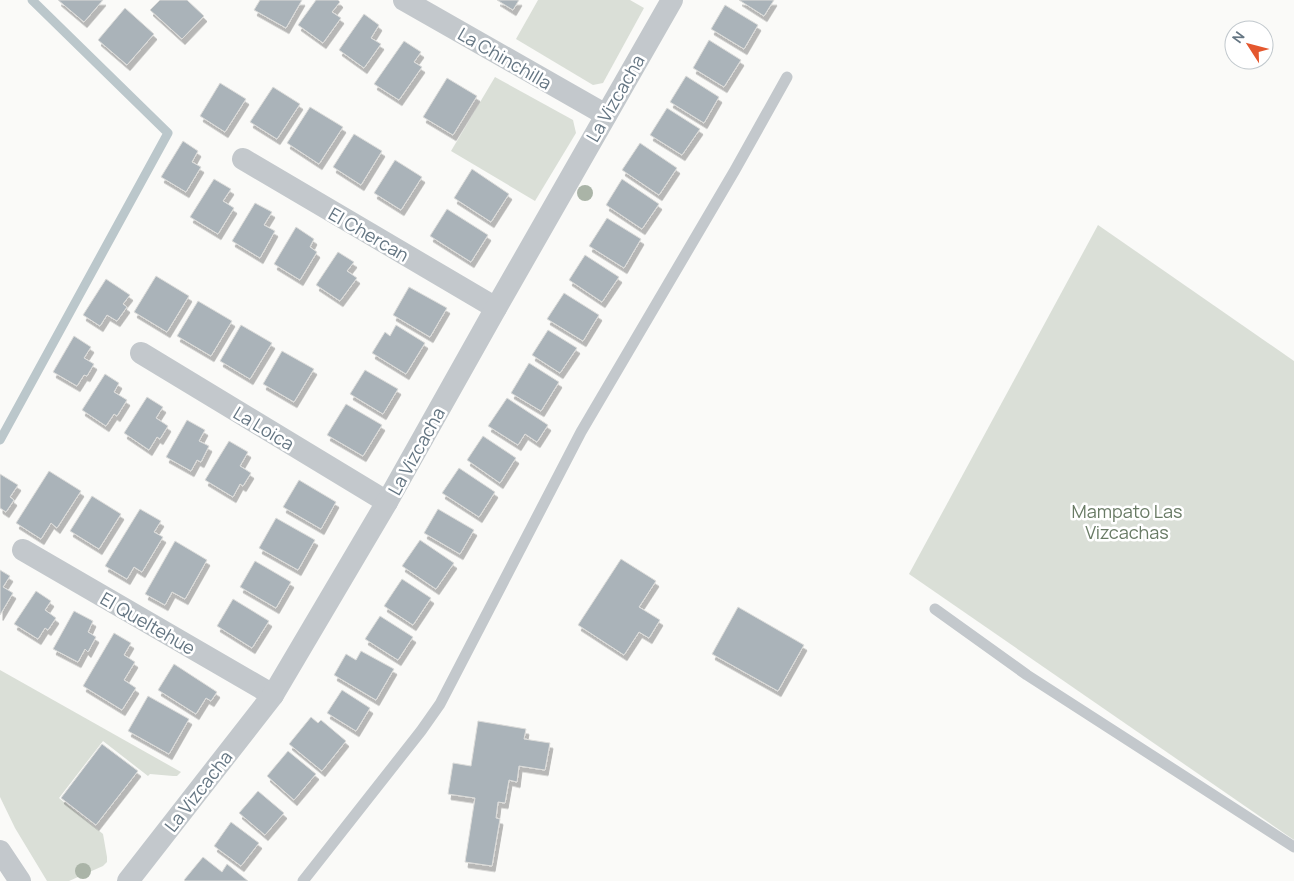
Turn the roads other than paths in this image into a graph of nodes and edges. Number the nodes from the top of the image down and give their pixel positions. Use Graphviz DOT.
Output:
graph roads {
  1 [pos="404,0"];
  2 [pos="672,0"];
  3 [pos="787,77"];
  4 [pos="606,115"];
  5 [pos="243,160"];
  6 [pos="496,308"];
  7 [pos="141,353"];
  8 [pos="387,502"];
  9 [pos="24,550"];
  10 [pos="935,609"];
  11 [pos="273,695"];
  12 [pos="1294,846"];
  13 [pos="0,851"];
  14 [pos="20,881"];
  15 [pos="128,881"];
  16 [pos="303,881"];
  1 -- 4 [label="street, La Chinchilla"];
  2 -- 4 [label="street, La Vizcacha"];
  3 -- 16 [label="lane"];
  4 -- 6 [label="street, La Vizcacha"];
  5 -- 6 [label="street, El Chercan"];
  6 -- 8 [label="street, La Vizcacha"];
  7 -- 8 [label="street, La Loica"];
  8 -- 11 [label="street, La Vizcacha"];
  9 -- 11 [label="street, El Queltehue"];
  10 -- 12 [label="lane"];
  11 -- 15 [label="street, La Vizcacha"];
  13 -- 14 [label="street"];
}
